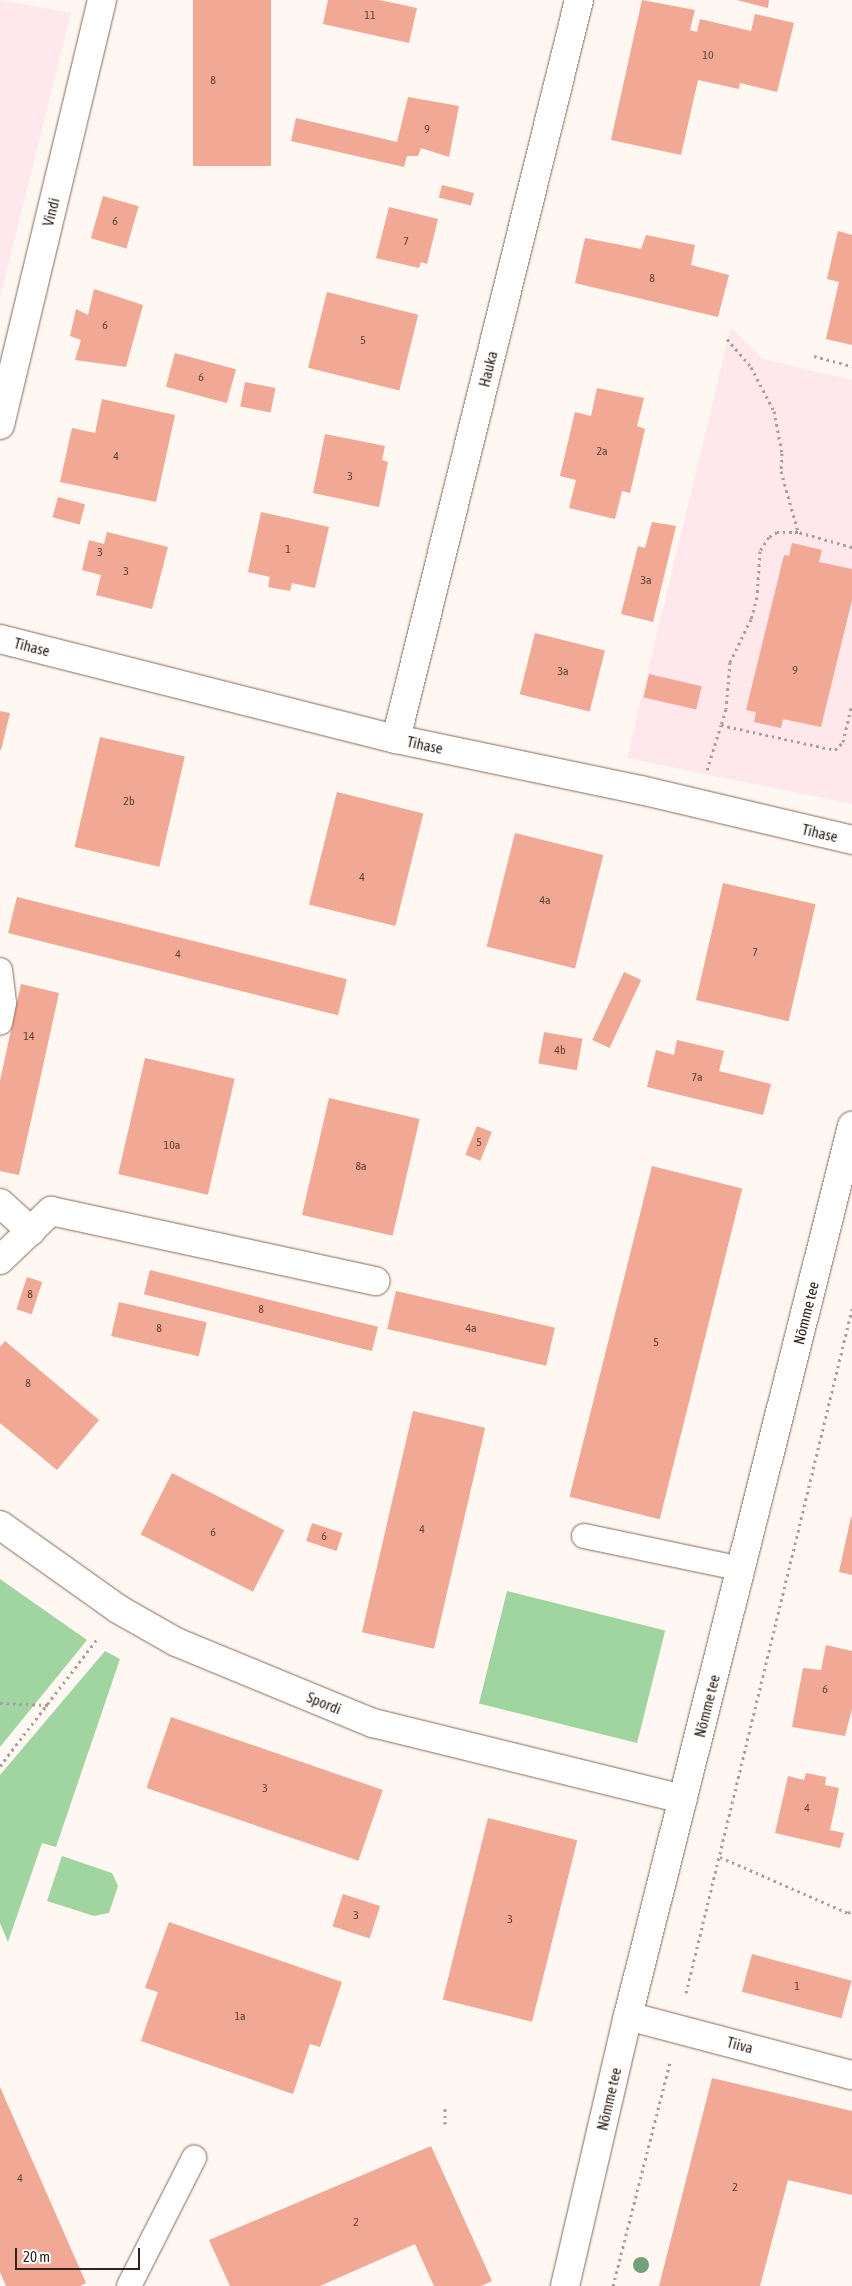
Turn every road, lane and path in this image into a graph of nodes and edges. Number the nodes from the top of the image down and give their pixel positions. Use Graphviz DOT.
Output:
graph roads {
  1 [pos="102,0"];
  2 [pos="579,0"];
  3 [pos="727,339"];
  4 [pos="814,356"];
  5 [pos="852,366"];
  6 [pos="0,425"];
  7 [pos="798,532"];
  8 [pos="852,547"];
  9 [pos="0,639"];
  10 [pos="852,704"];
  11 [pos="721,725"];
  12 [pos="396,739"];
  13 [pos="698,805"];
  14 [pos="852,840"];
  15 [pos="0,970"];
  16 [pos="0,1023"];
  17 [pos="852,1126"];
  18 [pos="0,1203"];
  19 [pos="31,1231"];
  20 [pos="0,1260"];
  21 [pos="376,1281"];
  22 [pos="852,1309"];
  23 [pos="0,1525"];
  24 [pos="584,1536"];
  25 [pos="742,1569"];
  26 [pos="118,1609"];
  27 [pos="0,1703"];
  28 [pos="48,1705"];
  29 [pos="0,1766"];
  30 [pos="683,1799"];
  31 [pos="720,1857"];
  32 [pos="852,1911"];
  33 [pos="686,1996"];
  34 [pos="628,2016"];
  35 [pos="669,2065"];
  36 [pos="852,2075"];
  37 [pos="445,2106"];
  38 [pos="445,2124"];
  39 [pos="194,2158"];
  40 [pos="129,2286"];
  41 [pos="565,2286"];
  42 [pos="613,2286"];
  1 -- 6 [label="street, Vindi"];
  2 -- 12 [label="street, Hauka"];
  3 -- 7 [label="path"];
  4 -- 5 [label="path"];
  7 -- 8 [label="path"];
  7 -- 11 [label="path"];
  9 -- 12 [label="street, Tihase"];
  10 -- 11 [label="path"];
  11 -- 13 [label="path"];
  12 -- 13 [label="street, Tihase"];
  13 -- 14 [label="street, Tihase"];
  15 -- 16 [label="lane"];
  17 -- 25 [label="street, Nõmme tee"];
  18 -- 19 [label="street"];
  19 -- 20 [label="street"];
  19 -- 21 [label="street"];
  22 -- 31 [label="path"];
  23 -- 26 [label="street, Spordi"];
  24 -- 25 [label="lane"];
  25 -- 30 [label="street, Nõmme tee"];
  26 -- 28 [label="path"];
  26 -- 30 [label="street, Spordi"];
  27 -- 28 [label="path"];
  28 -- 29 [label="path"];
  30 -- 34 [label="street, Nõmme tee"];
  31 -- 32 [label="path"];
  31 -- 33 [label="path"];
  34 -- 36 [label="street, Tiiva"];
  34 -- 41 [label="street, Nõmme tee"];
  35 -- 42 [label="path"];
  37 -- 38 [label="path"];
  39 -- 40 [label="lane"];
}
